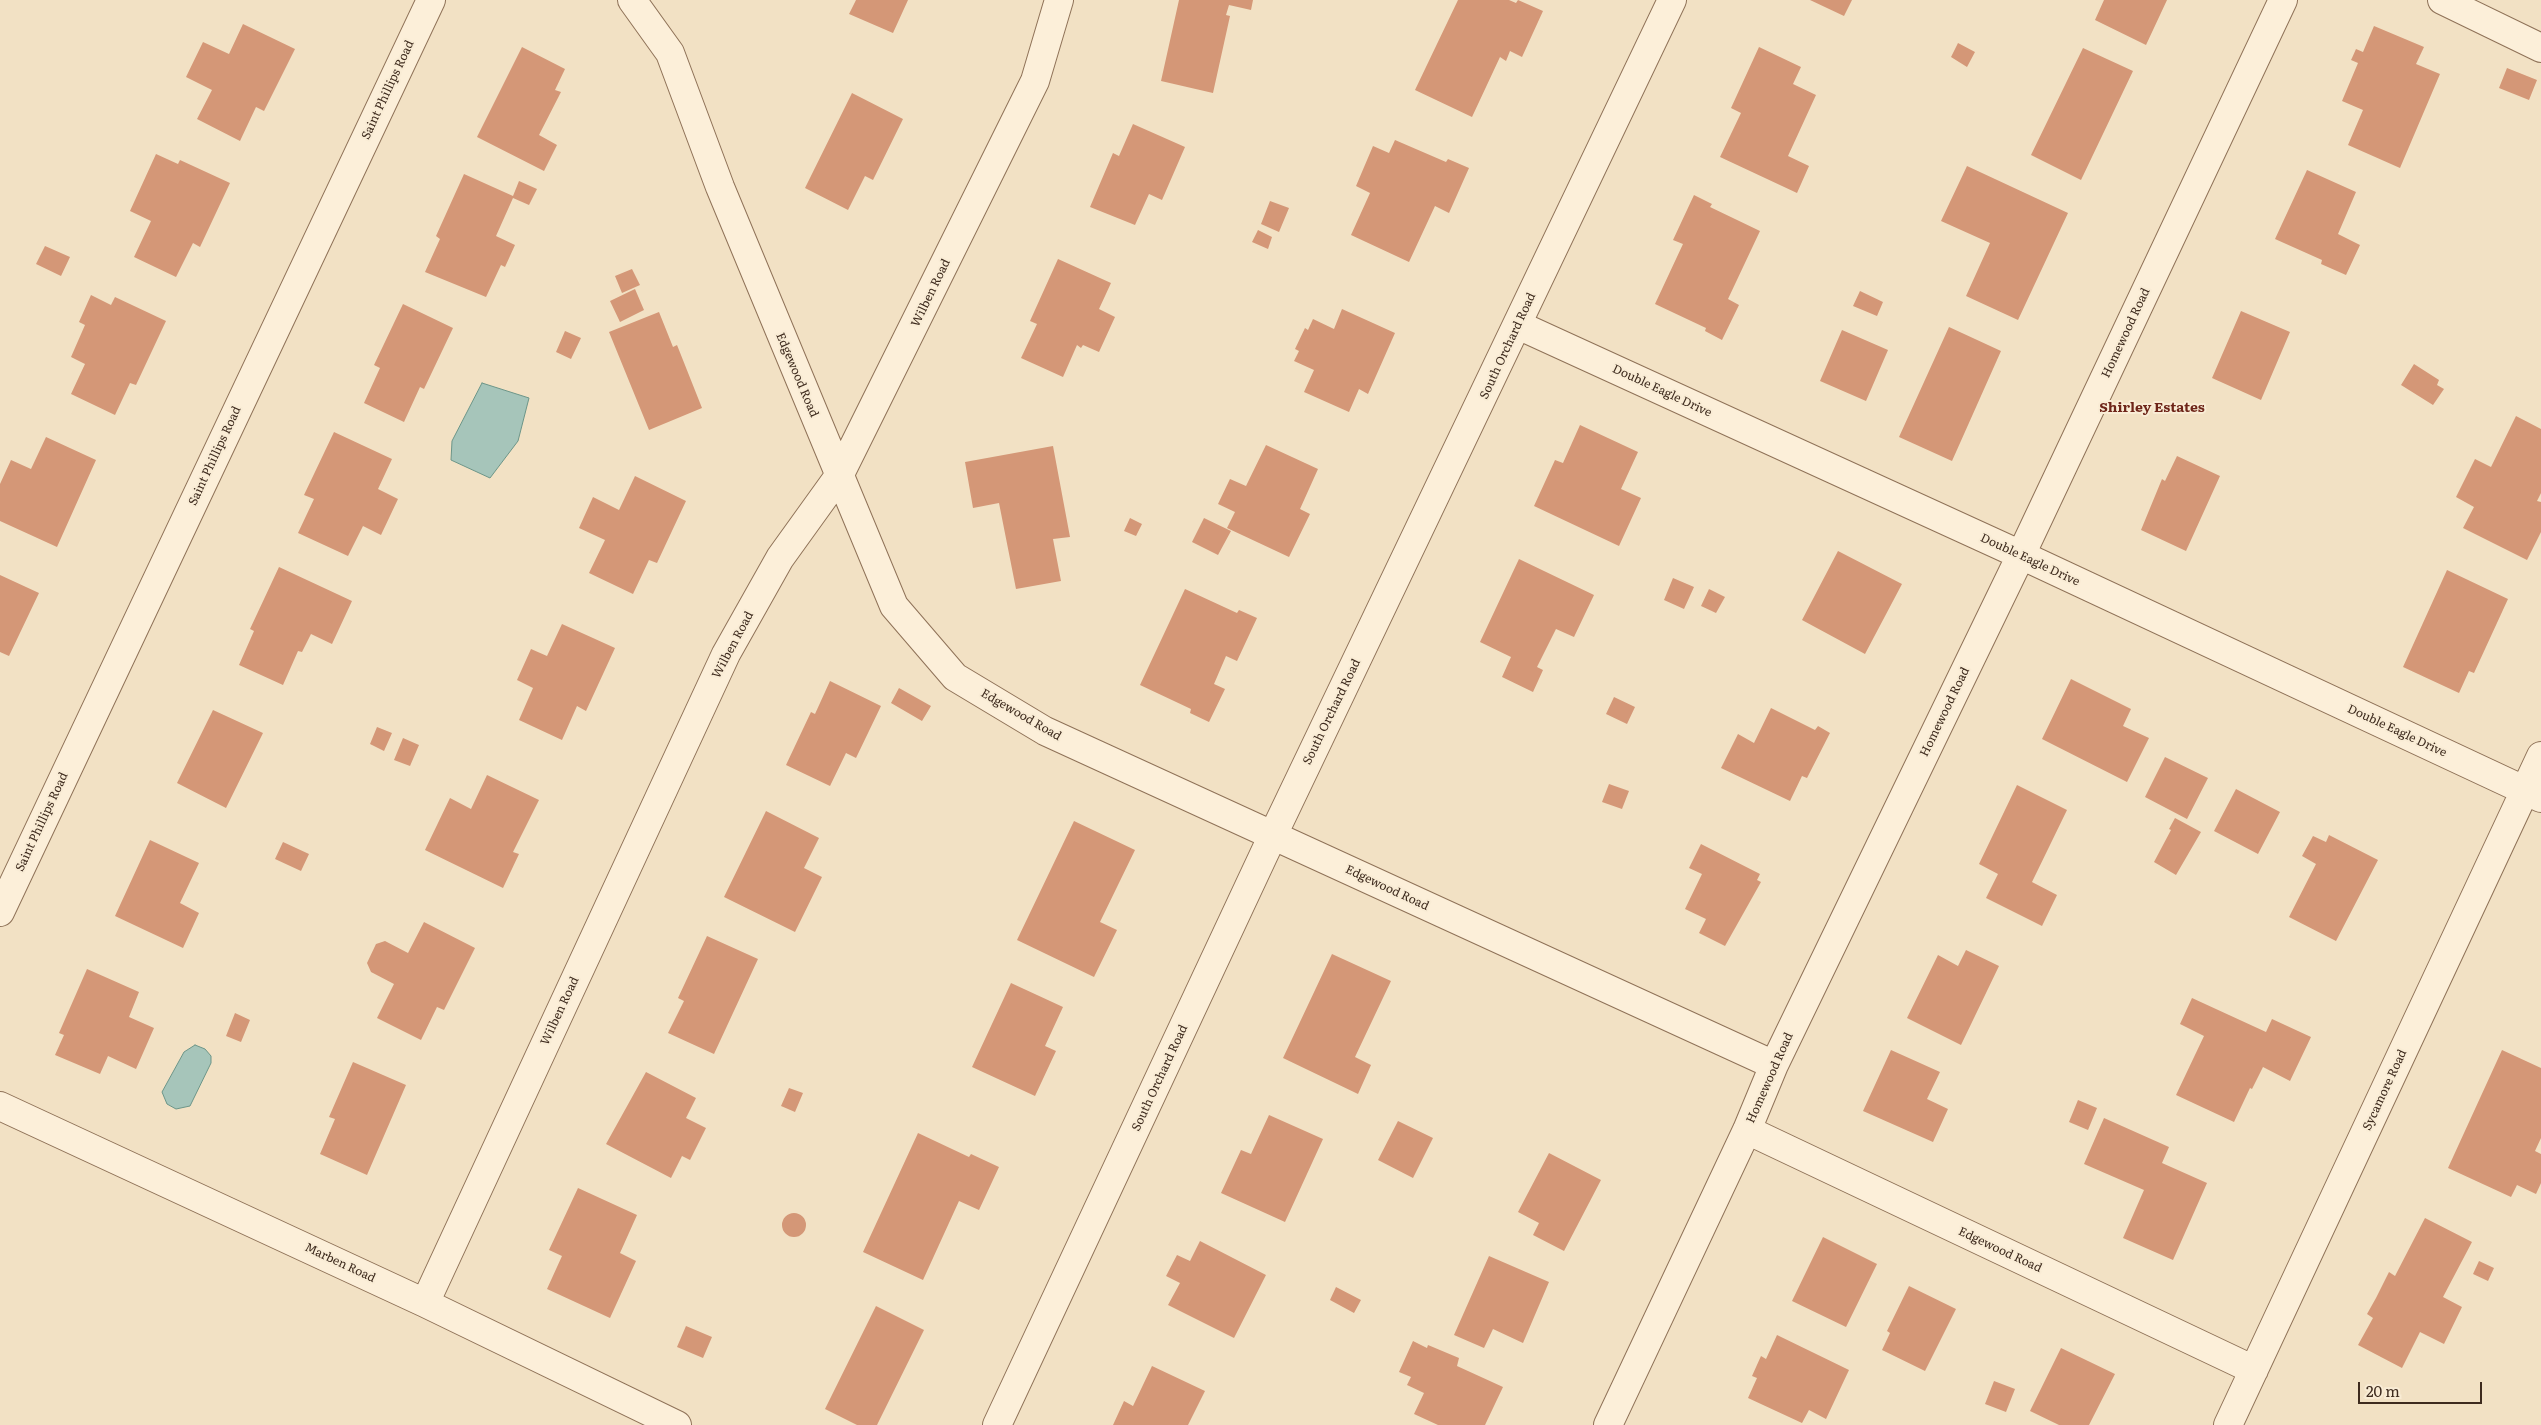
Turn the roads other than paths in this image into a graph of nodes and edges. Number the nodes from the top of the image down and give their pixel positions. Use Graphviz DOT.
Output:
graph roads {
  1 [pos="430,0"];
  2 [pos="632,0"];
  3 [pos="1059,0"];
  4 [pos="1672,0"];
  5 [pos="2283,0"];
  6 [pos="2442,0"];
  7 [pos="2541,48"];
  8 [pos="1518,325"];
  9 [pos="839,476"];
  10 [pos="2021,555"];
  11 [pos="2541,756"];
  12 [pos="2533,795"];
  13 [pos="1273,835"];
  14 [pos="0,912"];
  15 [pos="1774,1065"];
  16 [pos="0,1106"];
  17 [pos="1747,1130"];
  18 [pos="425,1302"];
  19 [pos="2254,1370"];
  20 [pos="677,1425"];
  21 [pos="997,1425"];
  22 [pos="1608,1425"];
  23 [pos="2228,1425"];
  1 -- 14 [label="street, Saint Phillips Road"];
  2 -- 9 [label="street, Edgewood Road"];
  3 -- 9 [label="street, Wilben Road"];
  4 -- 8 [label="street, South Orchard Road"];
  5 -- 10 [label="street, Homewood Road"];
  6 -- 7 [label="street"];
  8 -- 10 [label="street, Double Eagle Drive"];
  8 -- 13 [label="street, South Orchard Road"];
  9 -- 13 [label="street, Edgewood Road"];
  9 -- 18 [label="street, Wilben Road"];
  10 -- 12 [label="street, Double Eagle Drive"];
  10 -- 15 [label="street, Homewood Road"];
  11 -- 12 [label="street, Sycamore Road"];
  12 -- 19 [label="street, Sycamore Road"];
  13 -- 15 [label="street, Edgewood Road"];
  13 -- 21 [label="street, South Orchard Road"];
  15 -- 17 [label="street, Homewood Road"];
  16 -- 18 [label="street, Marben Road"];
  17 -- 19 [label="street, Edgewood Road"];
  17 -- 22 [label="street, Homewood Road"];
  18 -- 20 [label="street, Marben Road"];
  19 -- 23 [label="street, Sycamore Road"];
}
